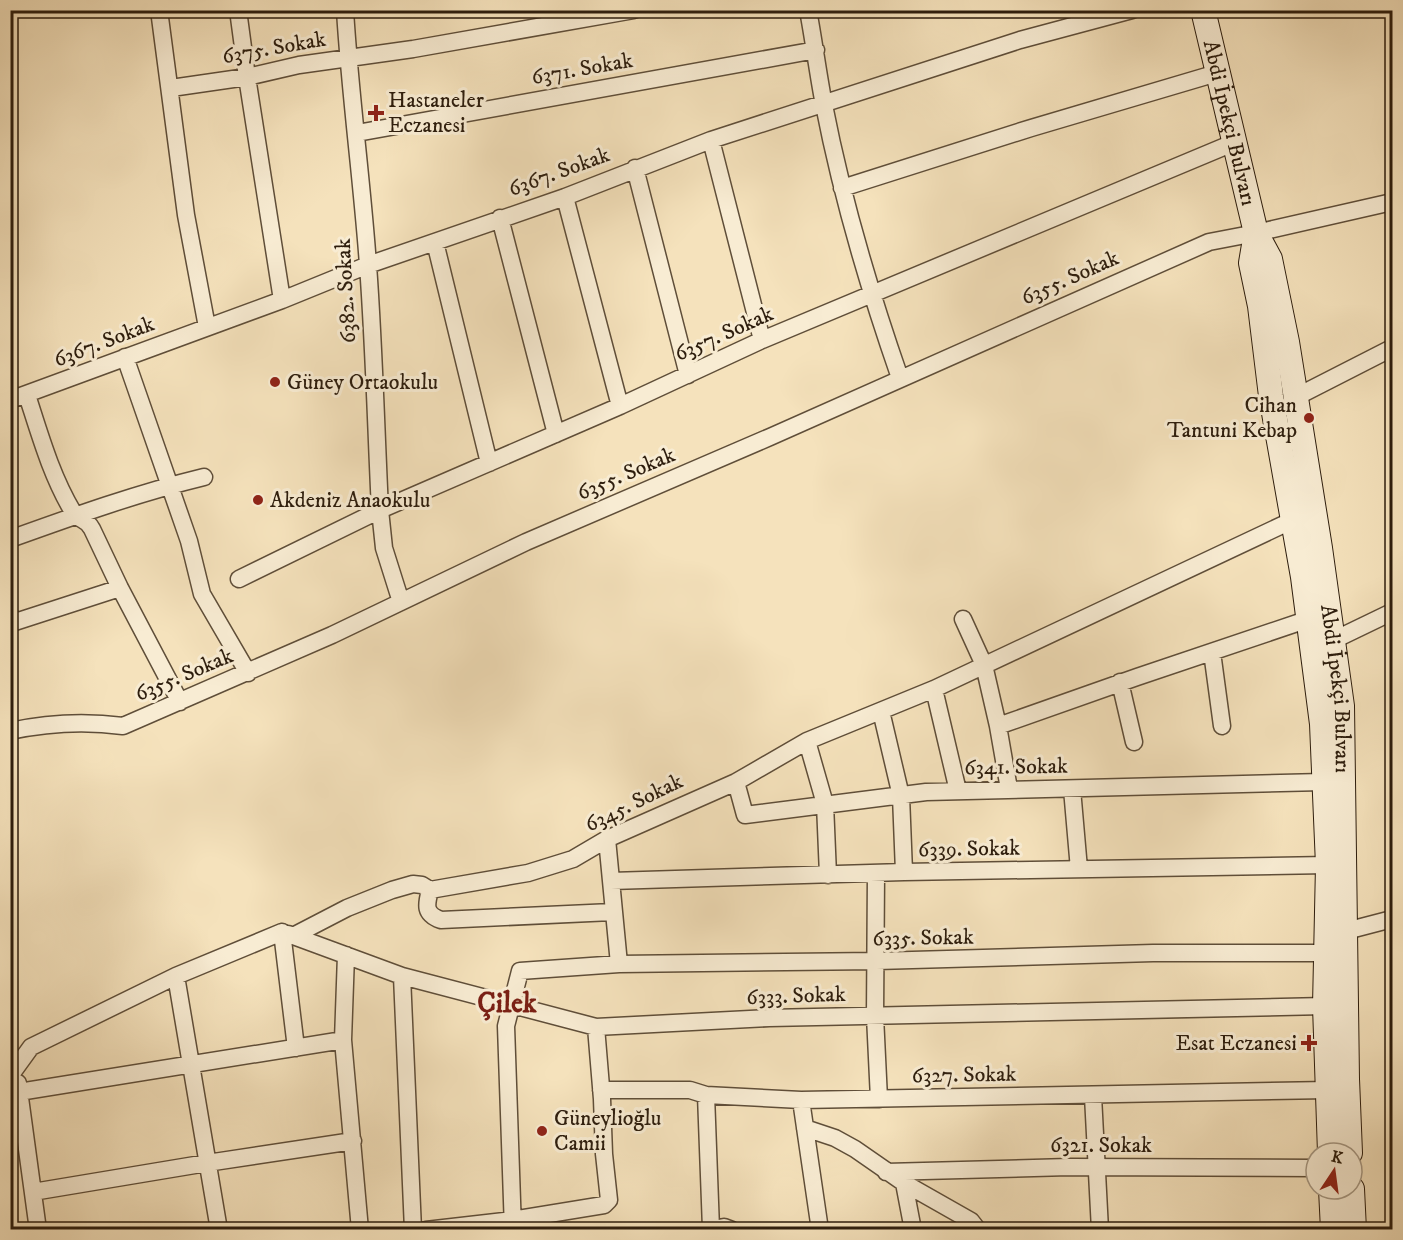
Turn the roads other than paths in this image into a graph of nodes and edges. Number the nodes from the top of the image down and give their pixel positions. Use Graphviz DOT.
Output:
graph roads {
  1 [pos="159,10"];
  2 [pos="238,10"];
  3 [pos="634,10"];
  4 [pos="808,10"];
  5 [pos="1132,10"];
  6 [pos="1203,10"];
  7 [pos="347,11"];
  8 [pos="816,50"];
  9 [pos="348,58"];
  10 [pos="1217,74"];
  11 [pos="247,77"];
  12 [pos="171,88"];
  13 [pos="824,104"];
  14 [pos="357,133"];
  15 [pos="711,140"];
  16 [pos="1233,143"];
  17 [pos="634,168"];
  18 [pos="842,188"];
  19 [pos="565,196"];
  20 [pos="1392,202"];
  21 [pos="500,218"];
  22 [pos="1256,233"];
  23 [pos="435,242"];
  24 [pos="368,265"];
  25 [pos="872,296"];
  26 [pos="282,300"];
  27 [pos="207,327"];
  28 [pos="762,340"];
  29 [pos="1392,348"];
  30 [pos="124,357"];
  31 [pos="688,375"];
  32 [pos="900,378"];
  33 [pos="1296,397"];
  34 [pos="19,398"];
  35 [pos="620,406"];
  36 [pos="556,434"];
  37 [pos="489,463"];
  38 [pos="204,477"];
  39 [pos="170,485"];
  40 [pos="380,510"];
  41 [pos="75,515"];
  42 [pos="1293,520"];
  43 [pos="10,539"];
  44 [pos="239,579"];
  45 [pos="120,588"];
  46 [pos="401,602"];
  47 [pos="1392,612"];
  48 [pos="13,619"];
  49 [pos="963,619"];
  50 [pos="1309,619"];
  51 [pos="1334,640"];
  52 [pos="1212,652"];
  53 [pos="984,665"];
  54 [pos="248,673"];
  55 [pos="1120,682"];
  56 [pos="934,689"];
  57 [pos="180,702"];
  58 [pos="881,711"];
  59 [pos="998,726"];
  60 [pos="1222,726"];
  61 [pos="10,731"];
  62 [pos="807,741"];
  63 [pos="1134,742"];
  64 [pos="736,782"];
  65 [pos="1323,782"];
  66 [pos="1009,789"];
  67 [pos="1072,789"];
  68 [pos="958,790"];
  69 [pos="901,796"];
  70 [pos="825,804"];
  71 [pos="607,839"];
  72 [pos="1328,865"];
  73 [pos="1079,869"];
  74 [pos="904,872"];
  75 [pos="876,873"];
  76 [pos="828,875"];
  77 [pos="611,881"];
  78 [pos="430,890"];
  79 [pos="612,912"];
  80 [pos="1392,919"];
  81 [pos="1346,931"];
  82 [pos="287,934"];
  83 [pos="1326,953"];
  84 [pos="346,955"];
  85 [pos="877,961"];
  86 [pos="619,964"];
  87 [pos="176,976"];
  88 [pos="402,976"];
  89 [pos="510,1005"];
  90 [pos="1325,1006"];
  91 [pos="875,1016"];
  92 [pos="596,1027"];
  93 [pos="343,1040"];
  94 [pos="296,1048"];
  95 [pos="192,1065"];
  96 [pos="13,1073"];
  97 [pos="1328,1089"];
  98 [pos="601,1090"];
  99 [pos="19,1092"];
  100 [pos="706,1095"];
  101 [pos="1093,1096"];
  102 [pos="879,1099"];
  103 [pos="801,1100"];
  104 [pos="804,1128"];
  105 [pos="353,1141"];
  106 [pos="1330,1141"];
  107 [pos="1350,1141"];
  108 [pos="207,1163"];
  109 [pos="1095,1167"];
  110 [pos="1304,1168"];
  111 [pos="886,1172"];
  112 [pos="904,1183"];
  113 [pos="33,1192"];
  114 [pos="1331,1201"];
  115 [pos="1353,1201"];
  116 [pos="513,1225"];
  117 [pos="710,1229"];
  118 [pos="38,1230"];
  119 [pos="219,1230"];
  120 [pos="360,1230"];
  121 [pos="413,1230"];
  122 [pos="426,1230"];
  123 [pos="732,1230"];
  124 [pos="819,1230"];
  125 [pos="913,1230"];
  126 [pos="978,1230"];
  127 [pos="1100,1230"];
  128 [pos="1332,1230"];
  129 [pos="1354,1230"];
  1 -- 12 [label="street"];
  2 -- 11 [label="street"];
  3 -- 9 [label="street, 6375. Sokak"];
  4 -- 8 [label="street"];
  5 -- 13 [label="street, 6367. Sokak"];
  6 -- 10 [label="street, Abdi İpekçi Bulvarı"];
  7 -- 9 [label="street, 6382. Sokak"];
  8 -- 13 [label="street"];
  8 -- 14 [label="street, 6371. Sokak"];
  9 -- 11 [label="street, 6375. Sokak"];
  9 -- 14 [label="street, 6382. Sokak"];
  10 -- 16 [label="street, Abdi İpekçi Bulvarı"];
  10 -- 18 [label="street"];
  11 -- 12 [label="street, 6375. Sokak"];
  11 -- 26 [label="street"];
  12 -- 27 [label="street"];
  13 -- 15 [label="street, 6367. Sokak"];
  13 -- 18 [label="street"];
  14 -- 24 [label="street, 6382. Sokak"];
  15 -- 17 [label="street, 6367. Sokak"];
  15 -- 28 [label="street"];
  16 -- 22 [label="street, Abdi İpekçi Bulvarı"];
  16 -- 25 [label="street, 6357. Sokak"];
  17 -- 19 [label="street, 6367. Sokak"];
  17 -- 31 [label="street"];
  18 -- 25 [label="street"];
  19 -- 21 [label="street, 6367. Sokak"];
  19 -- 35 [label="street"];
  20 -- 22 [label="street, 6355. Sokak"];
  21 -- 23 [label="street, 6367. Sokak"];
  21 -- 36 [label="street"];
  22 -- 32 [label="street, 6355. Sokak"];
  22 -- 33 [label="street, Abdi İpekçi Bulvarı"];
  22 -- 42 [label="street, Abdi İpekçi Bulvarı"];
  23 -- 24 [label="street, 6367. Sokak"];
  23 -- 37 [label="street"];
  24 -- 26 [label="street, 6367. Sokak"];
  24 -- 40 [label="street, 6382. Sokak"];
  25 -- 28 [label="street, 6357. Sokak"];
  25 -- 32 [label="street"];
  26 -- 27 [label="street, 6367. Sokak"];
  27 -- 30 [label="street, 6367. Sokak"];
  28 -- 31 [label="street, 6357. Sokak"];
  29 -- 33 [label="street"];
  30 -- 34 [label="street, 6367. Sokak"];
  30 -- 39 [label="street"];
  31 -- 35 [label="street, 6357. Sokak"];
  32 -- 46 [label="street, 6355. Sokak"];
  33 -- 51 [label="street, Abdi İpekçi Bulvarı"];
  34 -- 41 [label="street"];
  35 -- 36 [label="street, 6357. Sokak"];
  36 -- 37 [label="street, 6357. Sokak"];
  37 -- 40 [label="street, 6357. Sokak"];
  38 -- 39 [label="street"];
  39 -- 41 [label="street"];
  39 -- 54 [label="street"];
  40 -- 44 [label="street, 6357. Sokak"];
  40 -- 46 [label="street, 6382. Sokak"];
  41 -- 43 [label="street"];
  41 -- 45 [label="street"];
  42 -- 50 [label="street, Abdi İpekçi Bulvarı"];
  42 -- 53 [label="street, 6345. Sokak"];
  45 -- 48 [label="street"];
  45 -- 57 [label="street"];
  46 -- 54 [label="street, 6355. Sokak"];
  47 -- 51 [label="street"];
  49 -- 53 [label="street"];
  50 -- 52 [label="street"];
  50 -- 65 [label="street, Abdi İpekçi Bulvarı"];
  51 -- 81 [label="street, Abdi İpekçi Bulvarı"];
  52 -- 55 [label="street"];
  52 -- 60 [label="street"];
  53 -- 56 [label="street, 6345. Sokak"];
  53 -- 59 [label="street"];
  54 -- 57 [label="street, 6355. Sokak"];
  55 -- 59 [label="street"];
  55 -- 63 [label="street"];
  56 -- 58 [label="street, 6345. Sokak"];
  56 -- 68 [label="street"];
  57 -- 61 [label="street, 6355. Sokak"];
  58 -- 62 [label="street, 6345. Sokak"];
  58 -- 69 [label="street"];
  59 -- 66 [label="street"];
  62 -- 64 [label="street, 6345. Sokak"];
  62 -- 70 [label="street"];
  64 -- 70 [label="street, 6341. Sokak"];
  64 -- 71 [label="street, 6345. Sokak"];
  65 -- 67 [label="street, 6341. Sokak"];
  65 -- 72 [label="street, Abdi İpekçi Bulvarı"];
  66 -- 67 [label="street, 6341. Sokak"];
  66 -- 68 [label="street, 6341. Sokak"];
  67 -- 73 [label="street"];
  68 -- 69 [label="street, 6341. Sokak"];
  69 -- 70 [label="street, 6341. Sokak"];
  69 -- 74 [label="street"];
  70 -- 76 [label="street"];
  71 -- 77 [label="street"];
  71 -- 78 [label="street, 6345. Sokak"];
  72 -- 73 [label="street, 6339. Sokak"];
  72 -- 83 [label="street, Abdi İpekçi Bulvarı"];
  73 -- 74 [label="street, 6339. Sokak"];
  74 -- 75 [label="street, 6339. Sokak"];
  75 -- 76 [label="street, 6339. Sokak"];
  75 -- 85 [label="street"];
  76 -- 77 [label="street, 6339. Sokak"];
  77 -- 79 [label="street"];
  78 -- 79 [label="street"];
  78 -- 82 [label="street, 6345. Sokak"];
  79 -- 86 [label="street"];
  80 -- 81 [label="street"];
  81 -- 107 [label="street, Abdi İpekçi Bulvarı"];
  82 -- 84 [label="street, 6333. Sokak"];
  82 -- 87 [label="street, 6345. Sokak"];
  82 -- 94 [label="street"];
  83 -- 85 [label="street, 6335. Sokak"];
  83 -- 90 [label="street, Abdi İpekçi Bulvarı"];
  84 -- 88 [label="street, 6333. Sokak"];
  84 -- 93 [label="street"];
  85 -- 86 [label="street, 6335. Sokak"];
  85 -- 91 [label="street"];
  86 -- 89 [label="street, 6335. Sokak"];
  87 -- 95 [label="street"];
  87 -- 96 [label="street, 6345. Sokak"];
  88 -- 89 [label="street, 6333. Sokak"];
  88 -- 121 [label="street"];
  89 -- 92 [label="street, 6333. Sokak"];
  89 -- 116 [label="street"];
  90 -- 91 [label="street, 6333. Sokak"];
  90 -- 97 [label="street, Abdi İpekçi Bulvarı"];
  91 -- 92 [label="street, 6333. Sokak"];
  91 -- 102 [label="street"];
  92 -- 98 [label="street"];
  93 -- 94 [label="street"];
  93 -- 105 [label="street"];
  94 -- 95 [label="street"];
  95 -- 99 [label="street"];
  95 -- 108 [label="street"];
  96 -- 99 [label="street"];
  97 -- 101 [label="street, 6327. Sokak"];
  97 -- 106 [label="street, Abdi İpekçi Bulvarı"];
  98 -- 100 [label="street, 6327. Sokak"];
  98 -- 116 [label="street"];
  99 -- 113 [label="street"];
  100 -- 103 [label="street, 6327. Sokak"];
  100 -- 117 [label="street"];
  101 -- 102 [label="street, 6327. Sokak"];
  101 -- 109 [label="street"];
  102 -- 103 [label="street, 6327. Sokak"];
  103 -- 104 [label="street"];
  104 -- 111 [label="street"];
  104 -- 124 [label="street"];
  105 -- 108 [label="street"];
  105 -- 120 [label="street"];
  108 -- 113 [label="street"];
  108 -- 119 [label="street"];
  109 -- 110 [label="street, 6321. Sokak"];
  109 -- 111 [label="street, 6321. Sokak"];
  109 -- 127 [label="street"];
  111 -- 112 [label="street"];
  112 -- 125 [label="street"];
  112 -- 126 [label="street"];
  113 -- 118 [label="street"];
  114 -- 128 [label="street"];
  115 -- 129 [label="street"];
  116 -- 122 [label="street"];
  117 -- 123 [label="street"];
}
